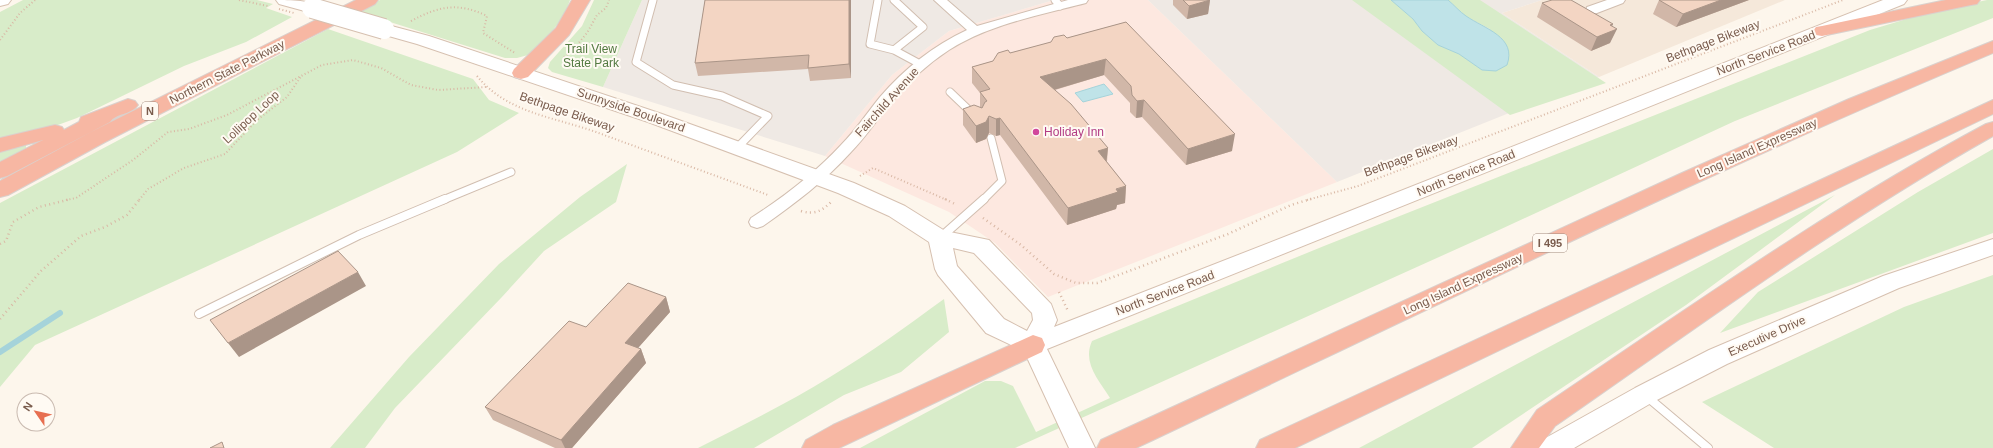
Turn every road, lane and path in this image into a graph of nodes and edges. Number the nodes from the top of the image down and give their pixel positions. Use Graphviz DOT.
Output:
graph roads {
  1 [pos="35,0"];
  2 [pos="239,0"];
  3 [pos="343,0"];
  4 [pos="369,0"];
  5 [pos="581,0"];
  6 [pos="653,0"];
  7 [pos="878,0"];
  8 [pos="894,0"];
  9 [pos="940,0"];
  10 [pos="1082,0"];
  11 [pos="1620,0"];
  12 [pos="1843,0"];
  13 [pos="1898,0"];
  14 [pos="1971,0"];
  15 [pos="1058,3"];
  16 [pos="282,5"];
  17 [pos="1592,10"];
  18 [pos="408,23"];
  19 [pos="975,30"];
  20 [pos="1822,31"];
  21 [pos="0,40"];
  22 [pos="1993,46"];
  23 [pos="894,50"];
  24 [pos="516,54"];
  25 [pos="920,64"];
  26 [pos="521,73"];
  27 [pos="302,75"];
  28 [pos="476,75"];
  29 [pos="487,86"];
  30 [pos="950,92"];
  31 [pos="128,106"];
  32 [pos="1993,106"];
  33 [pos="980,120"];
  34 [pos="1993,128"];
  35 [pos="991,138"];
  36 [pos="0,145"];
  37 [pos="738,147"];
  38 [pos="866,170"];
  39 [pos="0,171"];
  40 [pos="510,172"];
  41 [pos="817,176"];
  42 [pos="0,190"];
  43 [pos="762,192"];
  44 [pos="952,202"];
  45 [pos="828,205"];
  46 [pos="800,210"];
  47 [pos="757,222"];
  48 [pos="995,225"];
  49 [pos="939,238"];
  50 [pos="0,244"];
  51 [pos="1993,247"];
  52 [pos="199,314"];
  53 [pos="0,319"];
  54 [pos="1033,345"];
  55 [pos="1644,395"];
  56 [pos="815,448"];
  57 [pos="1082,448"];
  58 [pos="1110,448"];
  59 [pos="1269,448"];
  60 [pos="1524,448"];
  61 [pos="1551,448"];
  62 [pos="1708,448"];
  1 -- 21 [label="path"];
  2 -- 16 [label="path"];
  3 -- 31 [label="highway, Northern State Parkway / N"];
  4 -- 42 [label="highway, Northern State Parkway / N"];
  5 -- 26 [label="highway"];
  6 -- 37 [label="lane"];
  7 -- 23 [label="lane"];
  8 -- 23 [label="lane"];
  9 -- 19 [label="street"];
  10 -- 15 [label="street, Fairchild Avenue"];
  11 -- 17 [label="street"];
  12 -- 48 [label="path, Bethpage Bikeway"];
  13 -- 20 [label="main road, North Service Road"];
  14 -- 20 [label="highway"];
  15 -- 19 [label="street, Fairchild Avenue"];
  16 -- 26 [label="main road, Sunnyside Boulevard, bridge"];
  18 -- 24 [label="path"];
  19 -- 25 [label="street, Fairchild Avenue"];
  20 -- 54 [label="main road, North Service Road"];
  22 -- 58 [label="highway, Long Island Expressway / I 495"];
  23 -- 25 [label="lane"];
  25 -- 41 [label="street, Fairchild Avenue"];
  26 -- 37 [label="main road, Sunnyside Boulevard"];
  27 -- 29 [label="path, Lollipop Loop"];
  27 -- 50 [label="path, Lollipop Loop"];
  27 -- 53 [label="path, Lollipop Loop"];
  28 -- 29 [label="path, Bethpage Bikeway"];
  29 -- 43 [label="path, Bethpage Bikeway"];
  30 -- 33 [label="lane"];
  31 -- 36 [label="highway"];
  31 -- 39 [label="highway, Northern State Parkway / N"];
  32 -- 59 [label="highway"];
  34 -- 60 [label="highway"];
  35 -- 49 [label="lane"];
  37 -- 41 [label="main road, Sunnyside Boulevard"];
  38 -- 44 [label="path"];
  40 -- 52 [label="lane"];
  41 -- 47 [label="street, Fairchild Avenue"];
  41 -- 49 [label="main road, Sunnyside Boulevard"];
  45 -- 46 [label="path"];
  49 -- 54 [label="main road"];
  49 -- 54 [label="main road, Sunnyside Boulevard"];
  51 -- 55 [label="main road, Executive Drive"];
  54 -- 56 [label="highway"];
  54 -- 57 [label="main road"];
  55 -- 61 [label="main road, Executive Drive"];
  55 -- 62 [label="lane"];
}
